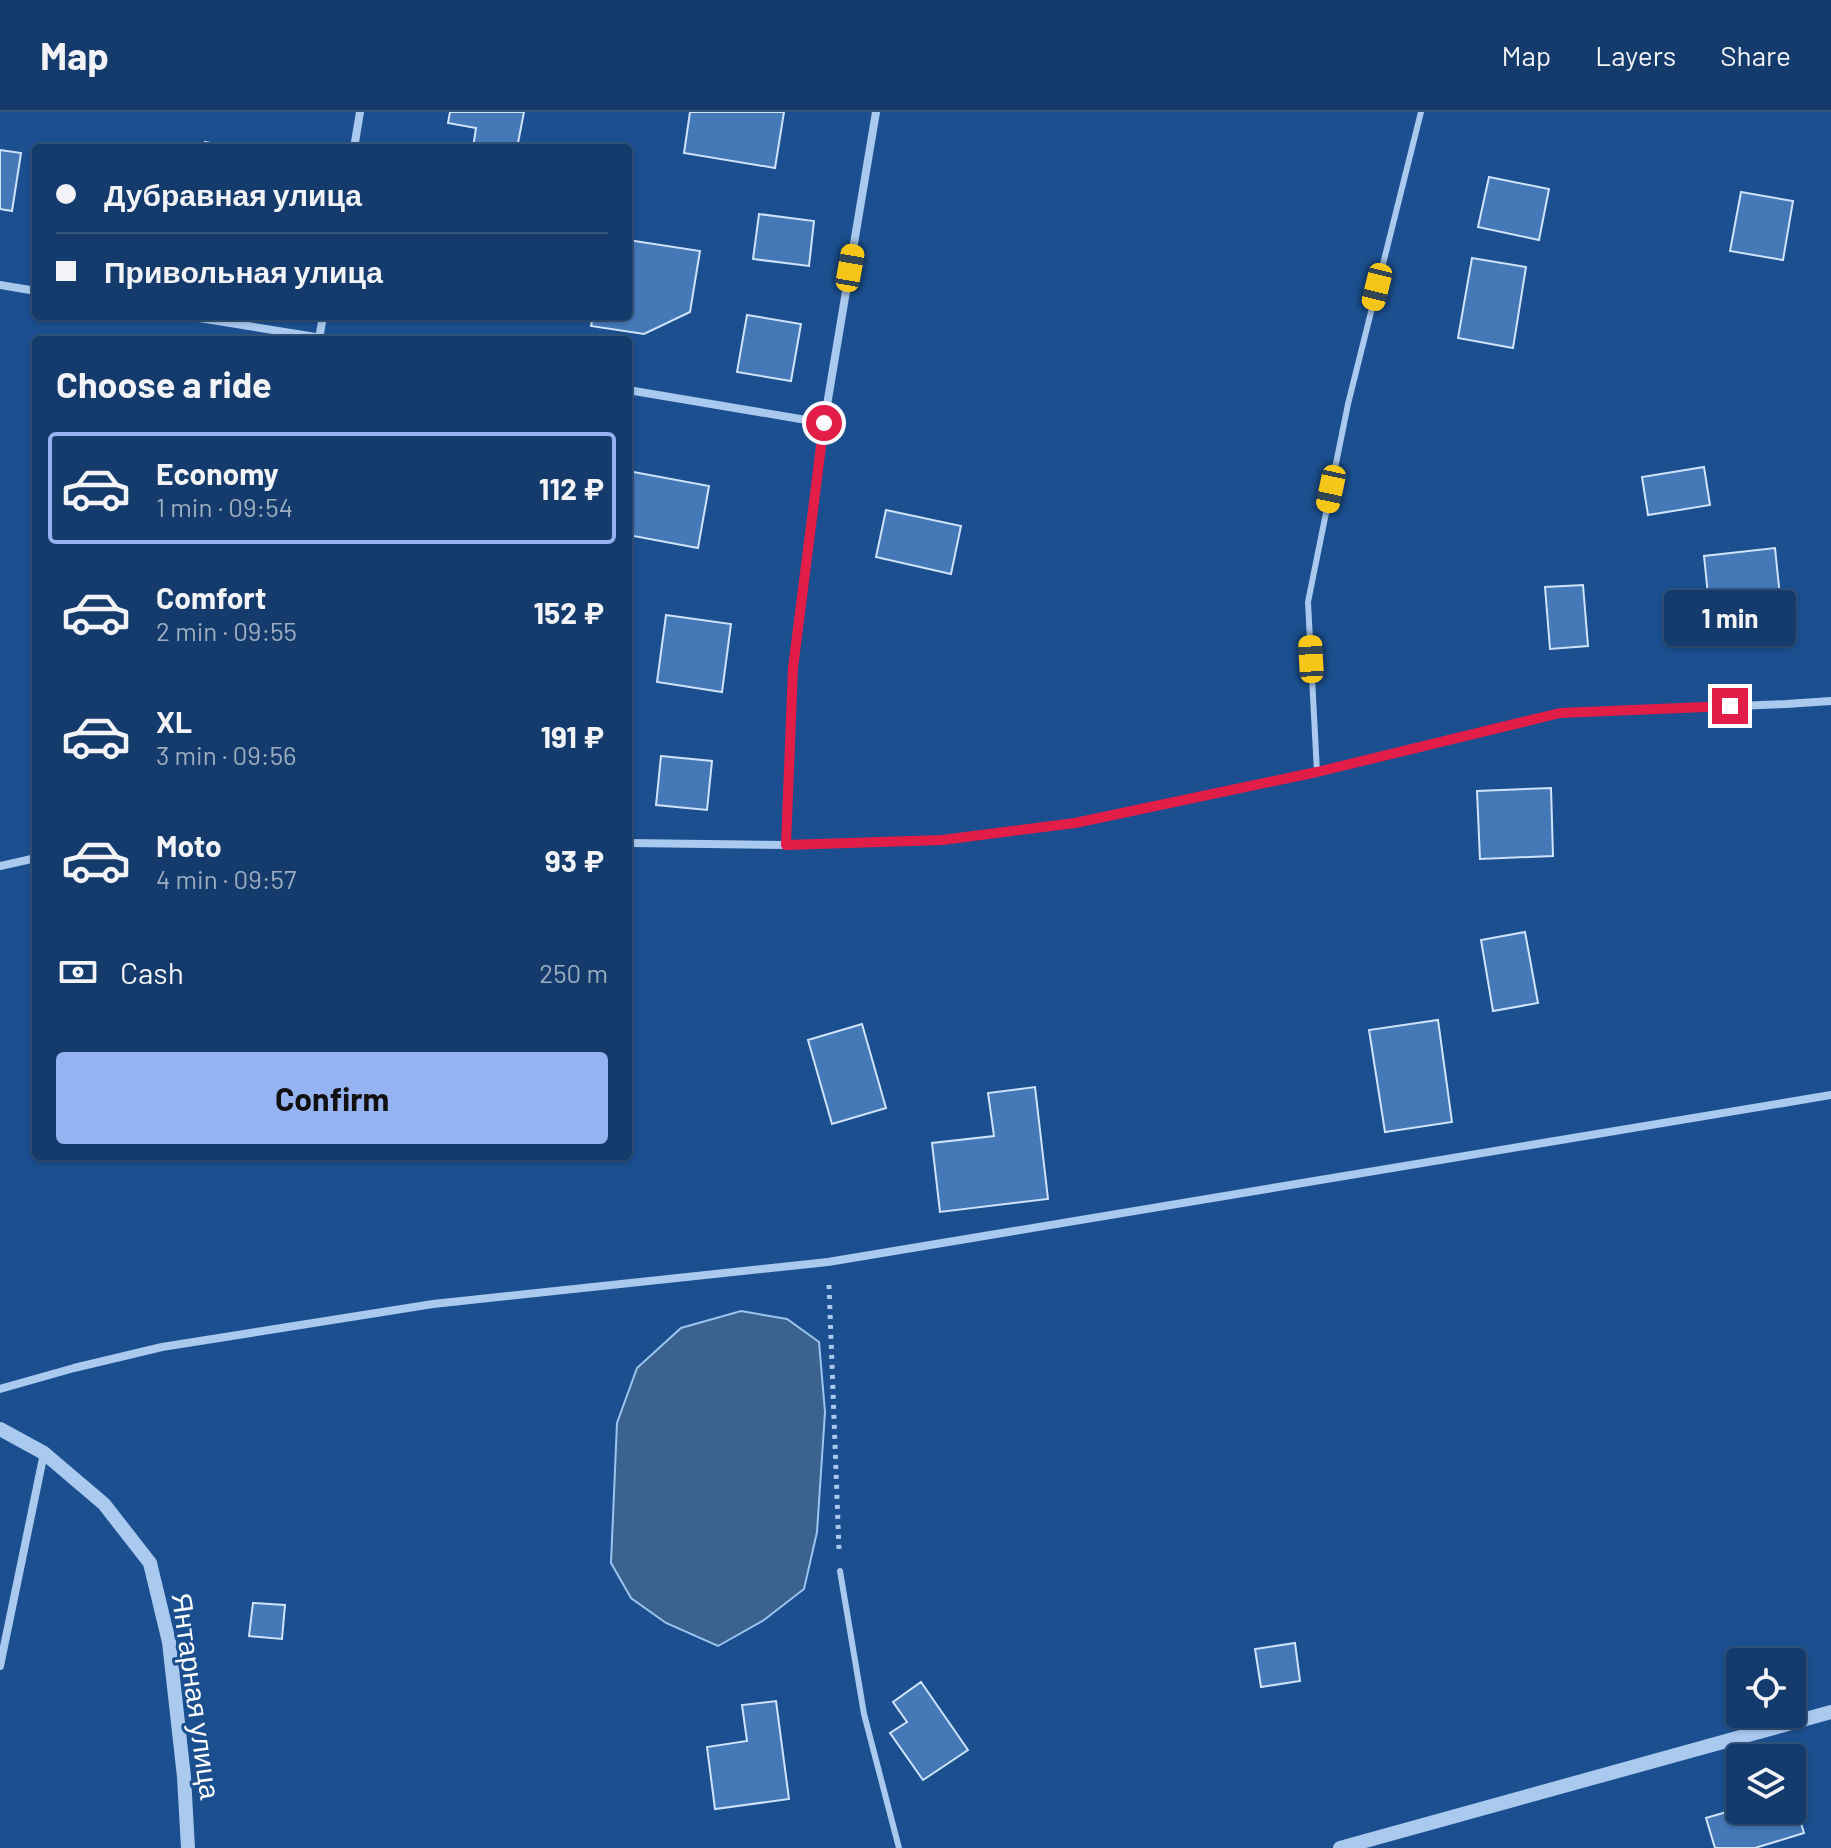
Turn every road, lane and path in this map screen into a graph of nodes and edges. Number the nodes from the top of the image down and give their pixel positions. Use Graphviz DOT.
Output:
graph roads {
  1 [pos="360,112"];
  2 [pos="876,112"];
  3 [pos="1421,112"];
  4 [pos="355,144"];
  5 [pos="0,285"];
  6 [pos="32,290"];
  7 [pos="210,320"];
  8 [pos="302,336"];
  9 [pos="632,391"];
  10 [pos="824,423"];
  11 [pos="1831,701"];
  12 [pos="1317,772"];
  13 [pos="632,843"];
  14 [pos="786,845"];
  15 [pos="32,859"];
  16 [pos="0,866"];
  17 [pos="1831,1095"];
  18 [pos="828,1262"];
  19 [pos="0,1389"];
  20 [pos="0,1429"];
  21 [pos="44,1453"];
  22 [pos="840,1571"];
  23 [pos="0,1666"];
  24 [pos="1831,1712"];
  25 [pos="188,1848"];
  26 [pos="899,1848"];
  27 [pos="1340,1848"];
  1 -- 4 [label="street"];
  2 -- 10 [label="street"];
  3 -- 12 [label="lane"];
  5 -- 6 [label="street"];
  7 -- 8 [label="street"];
  9 -- 10 [label="street"];
  10 -- 14 [label="street"];
  11 -- 12 [label="street"];
  12 -- 14 [label="street"];
  13 -- 14 [label="street"];
  15 -- 16 [label="street"];
  17 -- 18 [label="street"];
  18 -- 19 [label="street"];
  18 -- 22 [label="path"];
  20 -- 21 [label="street, Янтарная улица"];
  21 -- 23 [label="street"];
  21 -- 25 [label="street, Янтарная улица"];
  22 -- 26 [label="lane"];
  24 -- 27 [label="street"];
}
